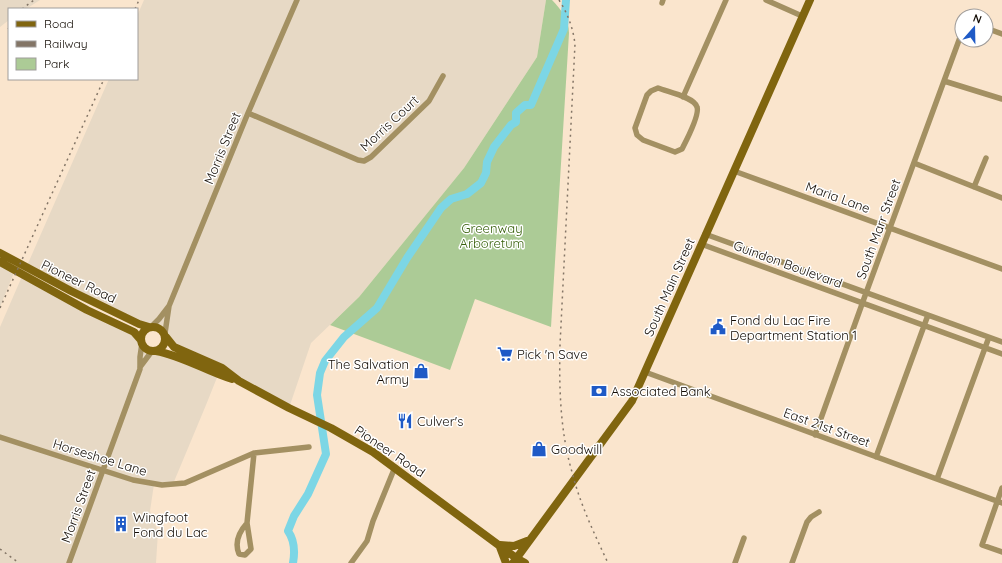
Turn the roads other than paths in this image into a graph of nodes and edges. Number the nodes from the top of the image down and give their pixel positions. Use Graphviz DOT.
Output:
graph roads {
  1 [pos="297,0"];
  2 [pos="726,0"];
  3 [pos="766,0"];
  4 [pos="810,0"];
  5 [pos="802,16"];
  6 [pos="956,48"];
  7 [pos="443,76"];
  8 [pos="944,81"];
  9 [pos="683,97"];
  10 [pos="1002,99"];
  11 [pos="248,113"];
  12 [pos="986,158"];
  13 [pos="914,163"];
  14 [pos="734,170"];
  15 [pos="974,187"];
  16 [pos="1002,198"];
  17 [pos="890,228"];
  18 [pos="706,234"];
  19 [pos="701,244"];
  20 [pos="0,253"];
  21 [pos="0,262"];
  22 [pos="1002,269"];
  23 [pos="866,293"];
  24 [pos="862,303"];
  25 [pos="168,306"];
  26 [pos="928,316"];
  27 [pos="924,326"];
  28 [pos="150,327"];
  29 [pos="165,335"];
  30 [pos="989,337"];
  31 [pos="141,342"];
  32 [pos="1002,342"];
  33 [pos="985,348"];
  34 [pos="154,351"];
  35 [pos="1002,354"];
  36 [pos="140,367"];
  37 [pos="645,372"];
  38 [pos="239,381"];
  39 [pos="815,434"];
  40 [pos="0,437"];
  41 [pos="309,447"];
  42 [pos="254,453"];
  43 [pos="876,456"];
  44 [pos="395,467"];
  45 [pos="103,470"];
  46 [pos="937,479"];
  47 [pos="1002,488"];
  48 [pos="999,502"];
  49 [pos="819,512"];
  50 [pos="247,523"];
  51 [pos="531,538"];
  52 [pos="744,538"];
  53 [pos="499,545"];
  54 [pos="1002,552"];
  55 [pos="515,560"];
  56 [pos="69,563"];
  57 [pos="351,563"];
  58 [pos="506,563"];
  59 [pos="525,563"];
  60 [pos="735,563"];
  61 [pos="792,563"];
  1 -- 11 [label="street, Morris Street"];
  2 -- 9 [label="street"];
  3 -- 5 [label="street"];
  4 -- 5 [label="main road, South Main Street"];
  5 -- 14 [label="main road, South Main Street"];
  6 -- 8 [label="street, South Marr Street"];
  7 -- 11 [label="street, Morris Court"];
  8 -- 10 [label="street"];
  8 -- 13 [label="street, South Marr Street"];
  9 -- 9 [label="street"];
  11 -- 25 [label="street, Morris Street"];
  12 -- 15 [label="street"];
  13 -- 15 [label="street"];
  13 -- 17 [label="street, South Marr Street"];
  14 -- 17 [label="street, Maria Lane"];
  14 -- 18 [label="main road, South Main Street"];
  15 -- 16 [label="street"];
  17 -- 22 [label="street, Maria Lane"];
  17 -- 23 [label="street, South Marr Street"];
  18 -- 19 [label="main road, South Main Street"];
  18 -- 23 [label="street, Guindon Boulevard"];
  19 -- 24 [label="street, Guindon Boulevard"];
  19 -- 37 [label="main road, South Main Street"];
  20 -- 28 [label="main road, Pioneer Road"];
  21 -- 31 [label="main road, Pioneer Road"];
  23 -- 24 [label="street, South Marr Street"];
  23 -- 26 [label="street, Guindon Boulevard"];
  24 -- 27 [label="street, Guindon Boulevard"];
  24 -- 39 [label="street, South Marr Street"];
  25 -- 28 [label="street, Morris Street"];
  25 -- 29 [label="street, Morris Street"];
  26 -- 27 [label="street"];
  26 -- 30 [label="street, Guindon Boulevard"];
  27 -- 33 [label="street, Guindon Boulevard"];
  27 -- 43 [label="street"];
  28 -- 29 [label="main road"];
  28 -- 31 [label="main road"];
  29 -- 34 [label="main road"];
  29 -- 38 [label="main road, Pioneer Road"];
  30 -- 32 [label="street, Guindon Boulevard"];
  30 -- 33 [label="street"];
  31 -- 34 [label="main road"];
  31 -- 36 [label="street, Morris Street"];
  33 -- 35 [label="street, Guindon Boulevard"];
  33 -- 46 [label="street"];
  34 -- 36 [label="street, Morris Street"];
  34 -- 38 [label="main road, Pioneer Road"];
  36 -- 45 [label="street, Morris Street"];
  37 -- 39 [label="street, East 21st Street"];
  37 -- 51 [label="main road, South Main Street"];
  38 -- 44 [label="main road, Pioneer Road"];
  39 -- 43 [label="street, East 21st Street"];
  40 -- 45 [label="street, Horseshoe Lane"];
  41 -- 42 [label="street, Horseshoe Lane"];
  42 -- 45 [label="street, Horseshoe Lane"];
  42 -- 50 [label="street"];
  43 -- 46 [label="street, East 21st Street"];
  44 -- 53 [label="main road, Pioneer Road"];
  44 -- 57 [label="street"];
  45 -- 56 [label="street, Morris Street"];
  46 -- 48 [label="street, East 21st Street"];
  47 -- 48 [label="street"];
  48 -- 54 [label="street"];
  49 -- 61 [label="street"];
  50 -- 50 [label="street"];
  51 -- 53 [label="main road"];
  51 -- 55 [label="main road, South Main Street"];
  52 -- 60 [label="street"];
  53 -- 55 [label="main road, Pioneer Road"];
  53 -- 58 [label="main road"];
  55 -- 59 [label="main road, Pioneer Road"];
}
